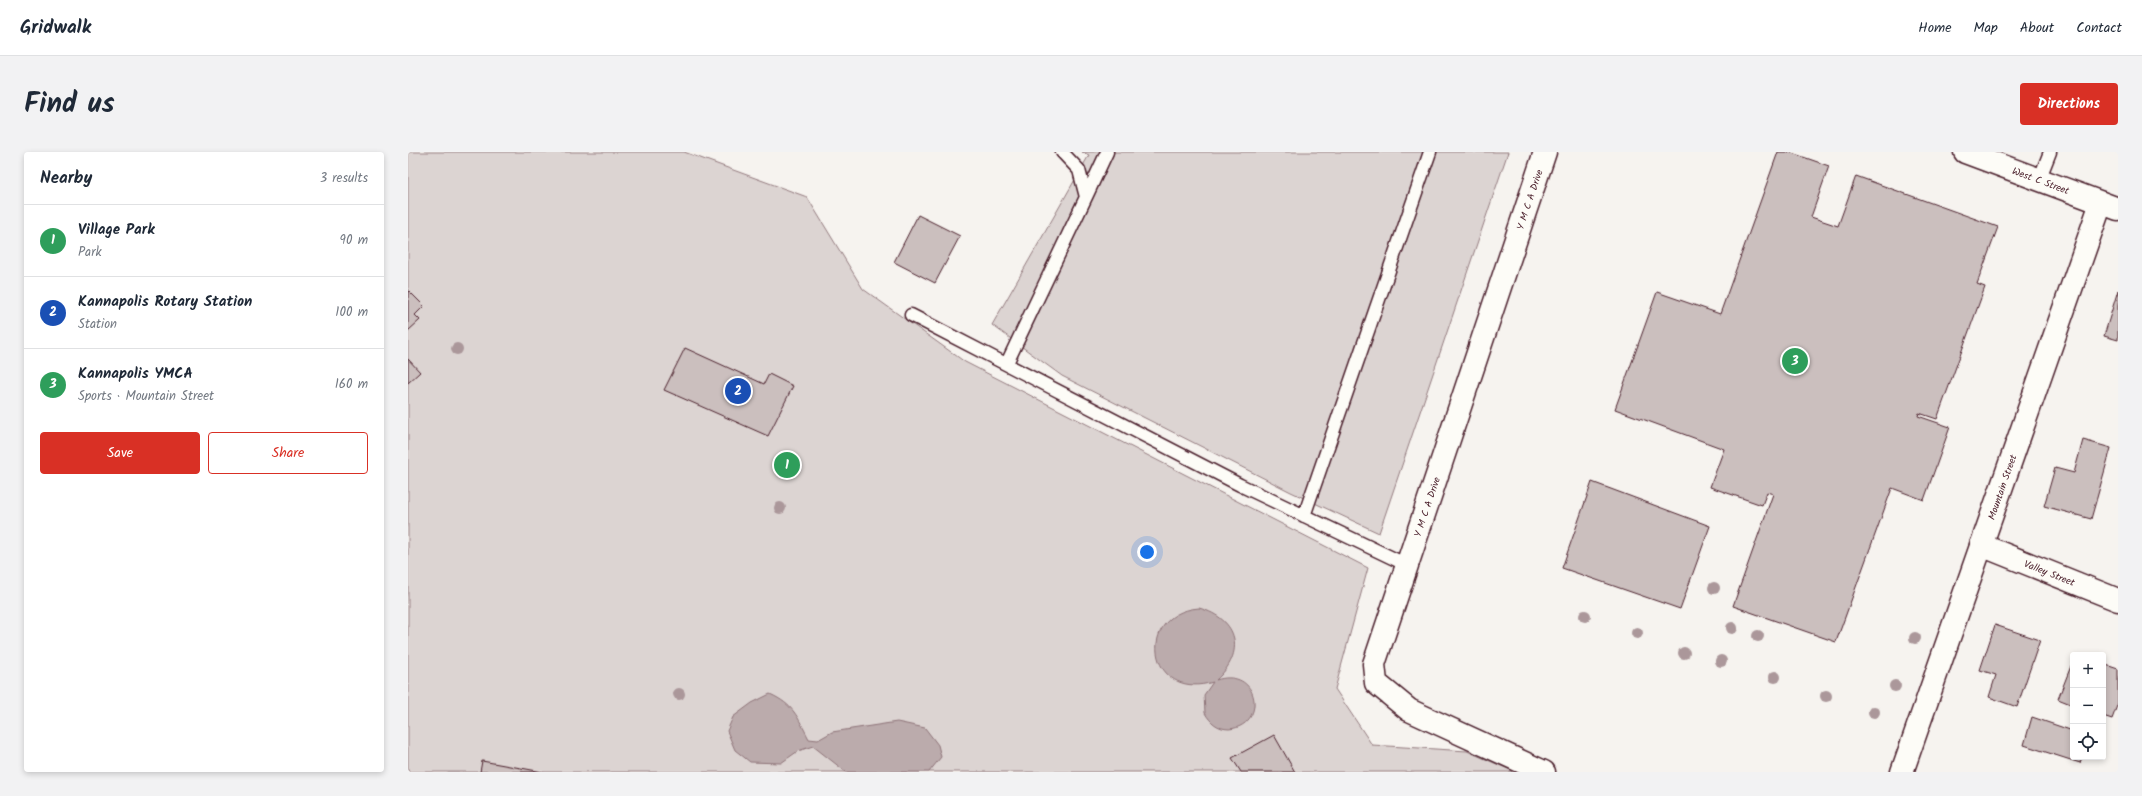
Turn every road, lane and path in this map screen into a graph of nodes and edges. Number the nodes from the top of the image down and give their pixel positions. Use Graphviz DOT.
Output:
graph roads {
  1 [pos="1062,152"];
  2 [pos="1107,152"];
  3 [pos="1430,152"];
  4 [pos="1545,152"];
  5 [pos="1964,152"];
  6 [pos="2050,152"];
  7 [pos="2039,180"];
  8 [pos="1086,197"];
  9 [pos="2110,206"];
  10 [pos="911,315"];
  11 [pos="1007,363"];
  12 [pos="1304,516"];
  13 [pos="1981,545"];
  14 [pos="1407,565"];
  15 [pos="2118,600"];
  16 [pos="1544,772"];
  17 [pos="1902,772"];
  1 -- 8 [label="lane"];
  2 -- 8 [label="lane"];
  3 -- 12 [label="lane"];
  4 -- 14 [label="street, Y M C A Drive"];
  5 -- 7 [label="street, West C Street"];
  6 -- 7 [label="lane"];
  7 -- 9 [label="street, West C Street"];
  8 -- 11 [label="lane"];
  9 -- 13 [label="street, Mountain Street"];
  10 -- 11 [label="lane"];
  11 -- 12 [label="lane"];
  12 -- 14 [label="lane"];
  13 -- 15 [label="street, Valley Street"];
  13 -- 17 [label="street, Mountain Street"];
  14 -- 16 [label="street, Y M C A Drive"];
}
